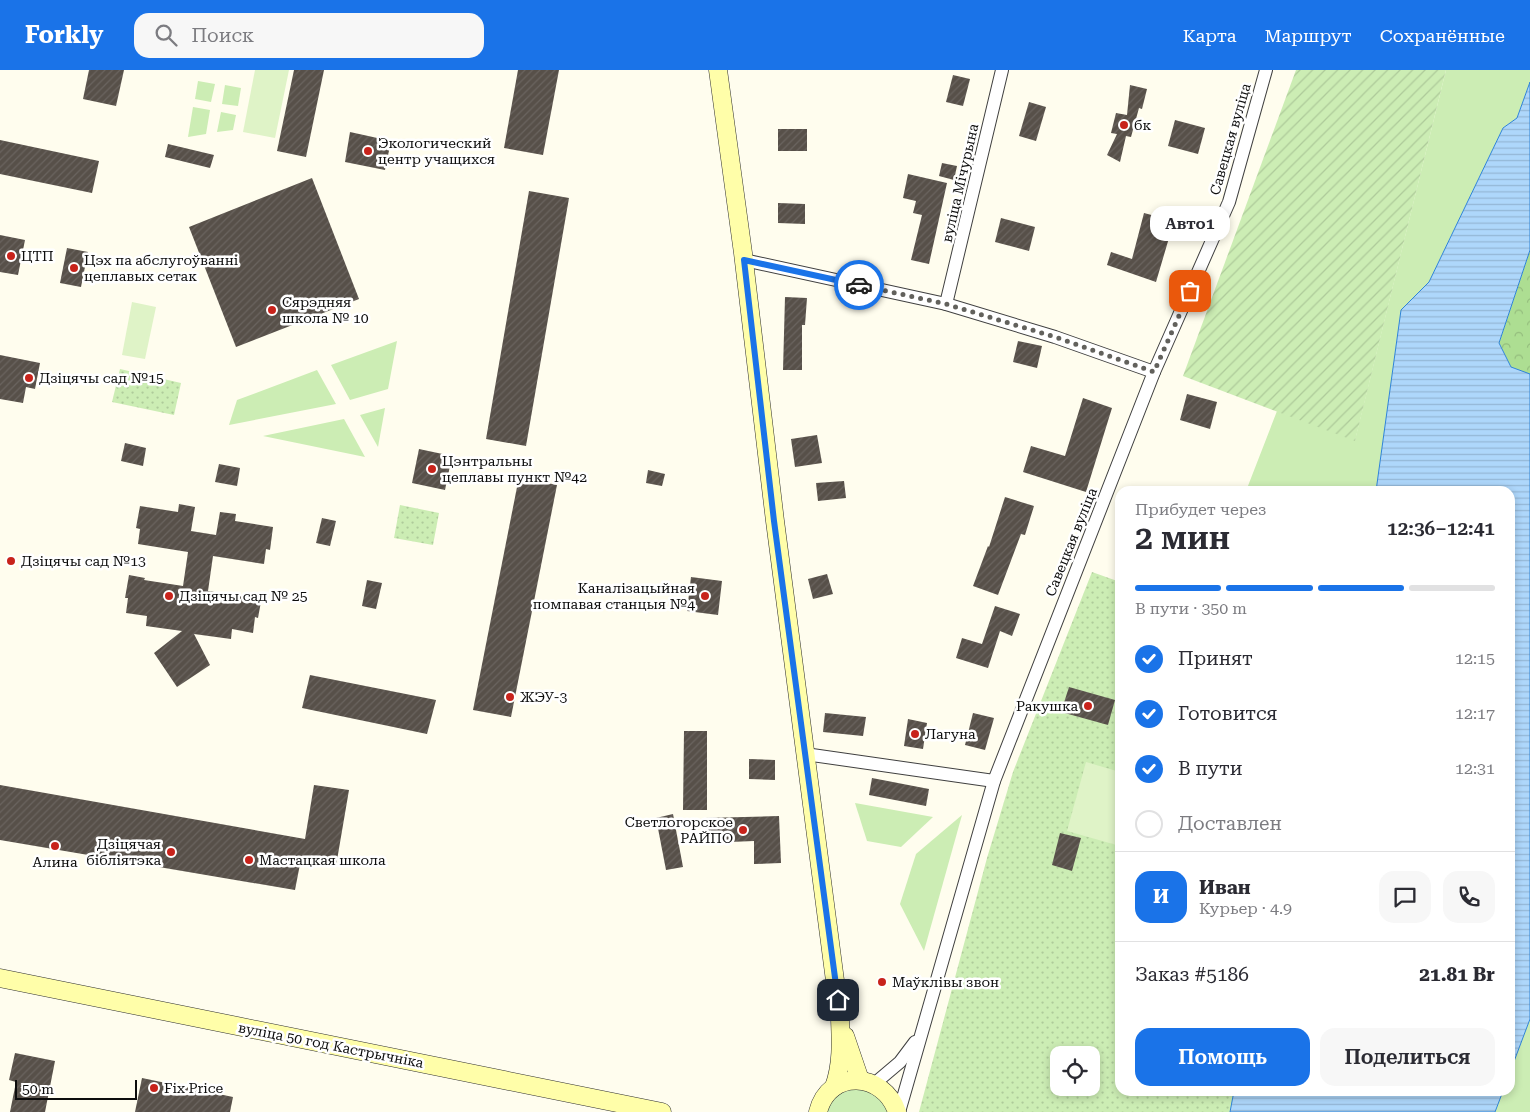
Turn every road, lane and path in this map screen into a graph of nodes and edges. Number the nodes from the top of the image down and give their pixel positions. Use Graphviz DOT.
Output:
graph roads {
  1 [pos="718,70"];
  2 [pos="1002,70"];
  3 [pos="1266,70"];
  4 [pos="744,260"];
  5 [pos="946,304"];
  6 [pos="1154,372"];
  7 [pos="805,754"];
  8 [pos="994,781"];
  9 [pos="0,978"];
  10 [pos="840,1019"];
  11 [pos="921,1032"];
  12 [pos="867,1082"];
  13 [pos="834,1087"];
  14 [pos="625,1108"];
  15 [pos="817,1111"];
  16 [pos="662,1112"];
  17 [pos="898,1112"];
  1 -- 4 [label="main road"];
  2 -- 5 [label="street, вуліца Мічурына"];
  3 -- 6 [label="street, Савецкая вуліца"];
  4 -- 5 [label="street"];
  4 -- 7 [label="main road"];
  5 -- 6 [label="street"];
  6 -- 8 [label="street, Савецкая вуліца"];
  7 -- 8 [label="street"];
  7 -- 10 [label="main road"];
  8 -- 11 [label="street, Савецкая вуліца"];
  9 -- 14 [label="main road, вуліца 50 год Кастрычніка"];
  10 -- 12 [label="main road"];
  10 -- 13 [label="main road"];
  11 -- 12 [label="street, Савецкая вуліца"];
  11 -- 17 [label="street, Савецкая вуліца"];
  12 -- 13 [label="main road"];
  12 -- 17 [label="main road"];
  13 -- 15 [label="main road"];
  14 -- 16 [label="main road, вуліца 50 год Кастрычніка"];
}
